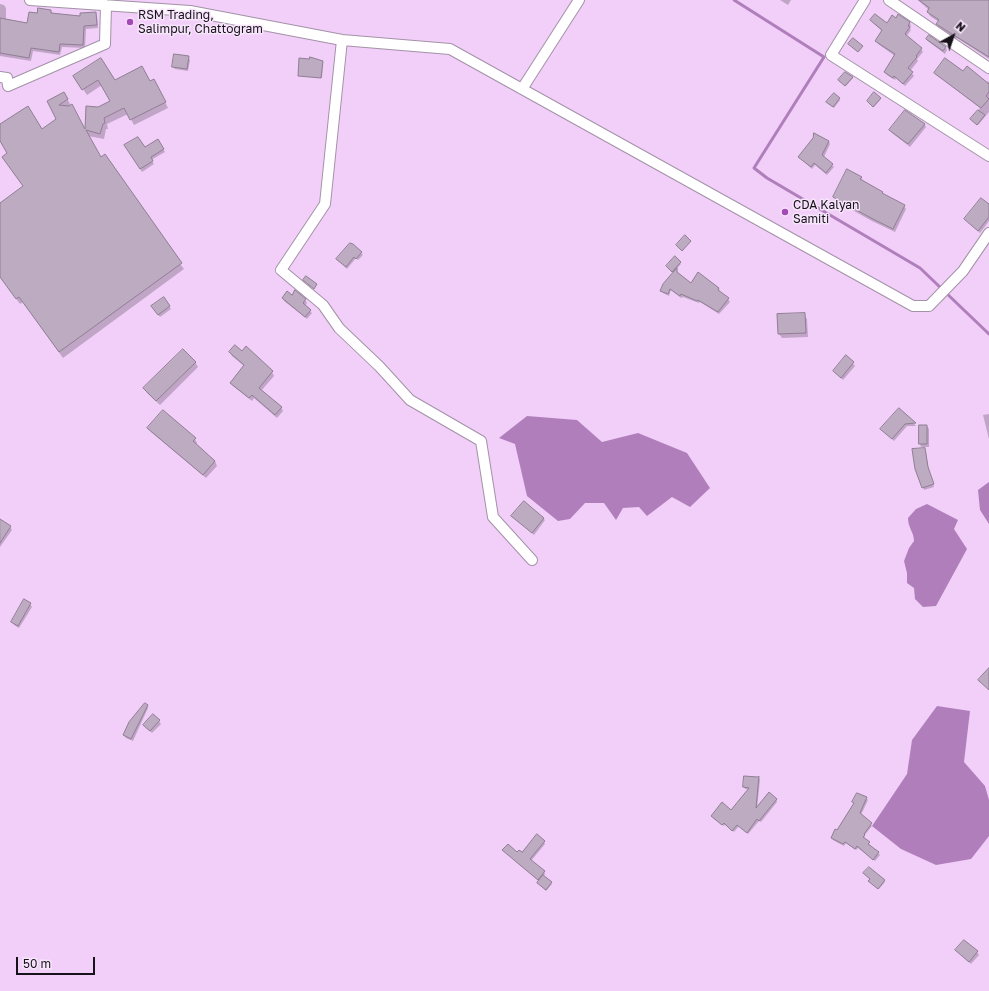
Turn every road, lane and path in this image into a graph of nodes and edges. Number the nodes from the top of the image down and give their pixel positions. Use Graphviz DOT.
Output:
graph roads {
  1 [pos="30,0"];
  2 [pos="190,0"];
  3 [pos="579,0"];
  4 [pos="865,0"];
  5 [pos="889,0"];
  6 [pos="106,5"];
  7 [pos="190,11"];
  8 [pos="342,40"];
  9 [pos="989,68"];
  10 [pos="0,77"];
  11 [pos="4,88"];
  12 [pos="522,89"];
  13 [pos="989,156"];
  14 [pos="989,233"];
  15 [pos="532,560"];
  1 -- 6 [label="street"];
  2 -- 7 [label="street"];
  3 -- 12 [label="street"];
  4 -- 13 [label="street"];
  5 -- 9 [label="street"];
  6 -- 7 [label="street"];
  6 -- 11 [label="street"];
  7 -- 8 [label="street"];
  8 -- 12 [label="street"];
  8 -- 15 [label="street"];
  10 -- 11 [label="street"];
  12 -- 14 [label="street"];
}
